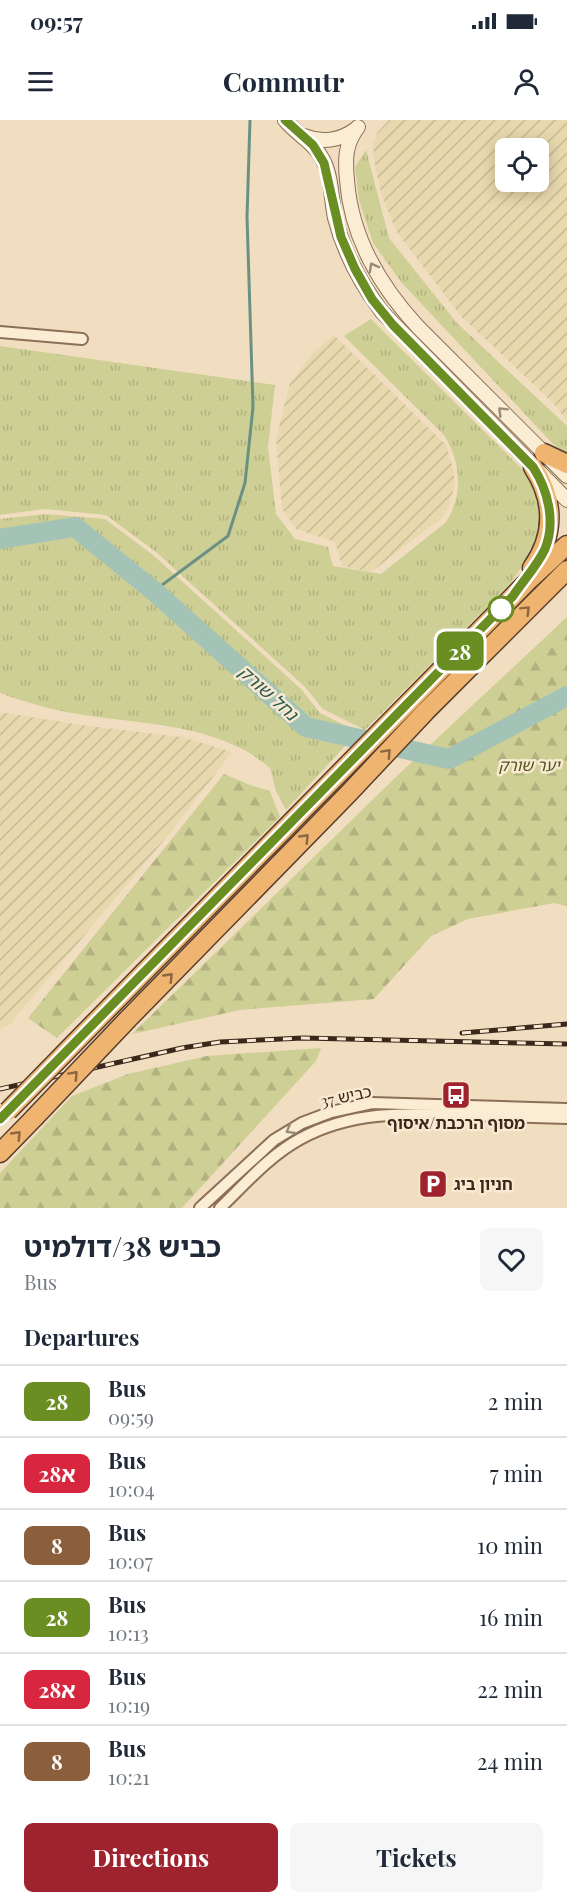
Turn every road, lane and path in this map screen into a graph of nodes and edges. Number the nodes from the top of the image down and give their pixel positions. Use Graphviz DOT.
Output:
graph roads {
  1 [pos="285,120"];
  2 [pos="362,122"];
  3 [pos="297,132"];
  4 [pos="0,332"];
  5 [pos="82,339"];
  6 [pos="539,460"];
  7 [pos="567,464"];
  8 [pos="567,476"];
  9 [pos="567,500"];
  10 [pos="567,544"];
  11 [pos="567,570"];
  12 [pos="560,579"];
  13 [pos="513,596"];
  14 [pos="567,1109"];
  15 [pos="4,1115"];
  16 [pos="567,1118"];
  17 [pos="0,1153"];
  18 [pos="200,1208"];
  19 [pos="220,1208"];
  1 -- 3 [label="street"];
  2 -- 3 [label="street"];
  6 -- 2 [label="street, one-way"];
  3 -- 6 [label="street"];
  4 -- 5 [label="street"];
  6 -- 7 [label="highway"];
  6 -- 8 [label="street"];
  6 -- 9 [label="street"];
  6 -- 13 [label="highway"];
  10 -- 13 [label="highway"];
  11 -- 12 [label="highway"];
  17 -- 12 [label="highway, one-way, bridge"];
  13 -- 15 [label="highway, bridge"];
  14 -- 18 [label="street, כביש 37, one-way"];
  16 -- 19 [label="street, כביש 37"];
}
